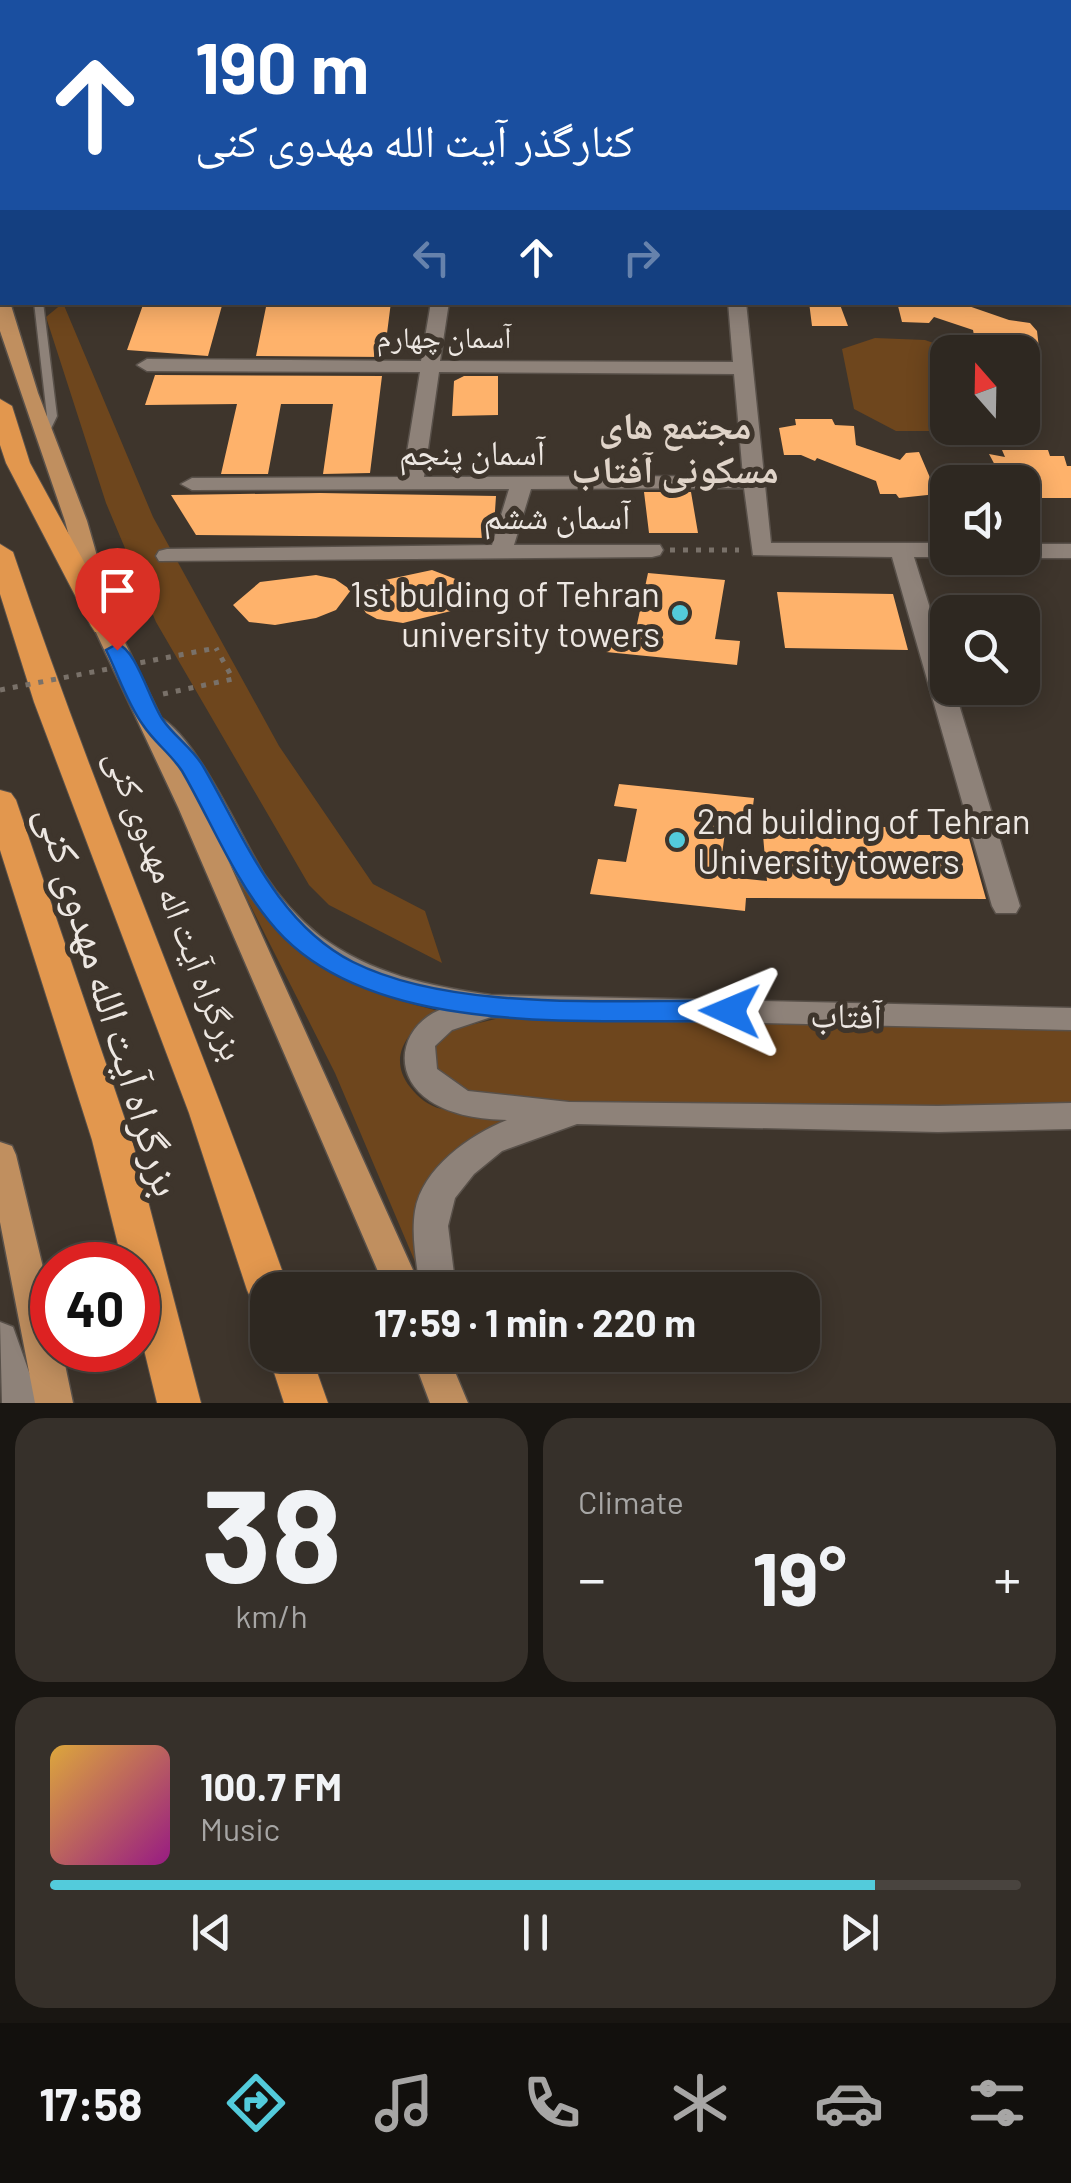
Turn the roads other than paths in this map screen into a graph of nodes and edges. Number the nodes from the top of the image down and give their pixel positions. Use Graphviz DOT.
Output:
graph roads {
  1 [pos="2,305"];
  2 [pos="38,305"];
  3 [pos="440,305"];
  4 [pos="738,305"];
  5 [pos="146,365"];
  6 [pos="430,366"];
  7 [pos="741,368"];
  8 [pos="0,406"];
  9 [pos="44,435"];
  10 [pos="752,482"];
  11 [pos="522,483"];
  12 [pos="192,484"];
  13 [pos="412,484"];
  14 [pos="502,550"];
  15 [pos="652,550"];
  16 [pos="901,550"];
  17 [pos="930,550"];
  18 [pos="1040,551"];
  19 [pos="1071,551"];
  20 [pos="0,552"];
  21 [pos="167,556"];
  22 [pos="105,626"];
  23 [pos="146,710"];
  24 [pos="0,800"];
  25 [pos="1006,906"];
  26 [pos="491,1006"];
  27 [pos="1071,1018"];
  28 [pos="577,1112"];
  29 [pos="1071,1116"];
  30 [pos="0,1156"];
  31 [pos="262,1272"];
  32 [pos="396,1272"];
  33 [pos="435,1272"];
  34 [pos="0,1338"];
  35 [pos="296,1372"];
  36 [pos="437,1372"];
  37 [pos="448,1372"];
  38 [pos="21,1403"];
  39 [pos="54,1403"];
  40 [pos="180,1403"];
  41 [pos="306,1403"];
  42 [pos="451,1403"];
  1 -- 9 [label="main road"];
  2 -- 9 [label="lane"];
  3 -- 6 [label="street"];
  4 -- 7 [label="street"];
  5 -- 6 [label="street, آسمان چهارم"];
  6 -- 7 [label="street, آسمان چهارم"];
  6 -- 13 [label="street"];
  7 -- 10 [label="street"];
  8 -- 22 [label="highway"];
  9 -- 22 [label="main road"];
  10 -- 11 [label="street, آسمان پنجم"];
  10 -- 16 [label="street"];
  11 -- 13 [label="street, آسمان پنجم"];
  11 -- 14 [label="street"];
  12 -- 13 [label="street, آسمان پنجم"];
  14 -- 15 [label="street, آسمان ششم"];
  14 -- 21 [label="street, آسمان ششم"];
  16 -- 17 [label="street"];
  16 -- 25 [label="street"];
  18 -- 19 [label="street"];
  20 -- 31 [label="highway, بزرگراه آیت اله مهدوی کنی"];
  22 -- 23 [label="main road"];
  23 -- 26 [label="street, آفتاب"];
  23 -- 32 [label="main road"];
  24 -- 40 [label="highway, بزرگراه آیت الله مهدوی کنی"];
  26 -- 27 [label="street, آفتاب"];
  26 -- 28 [label="street"];
  28 -- 29 [label="street"];
  28 -- 33 [label="street"];
  30 -- 39 [label="main road"];
  34 -- 38 [label="street"];
  35 -- 41 [label="highway"];
  36 -- 42 [label="main road"];
  37 -- 42 [label="street"];
}
